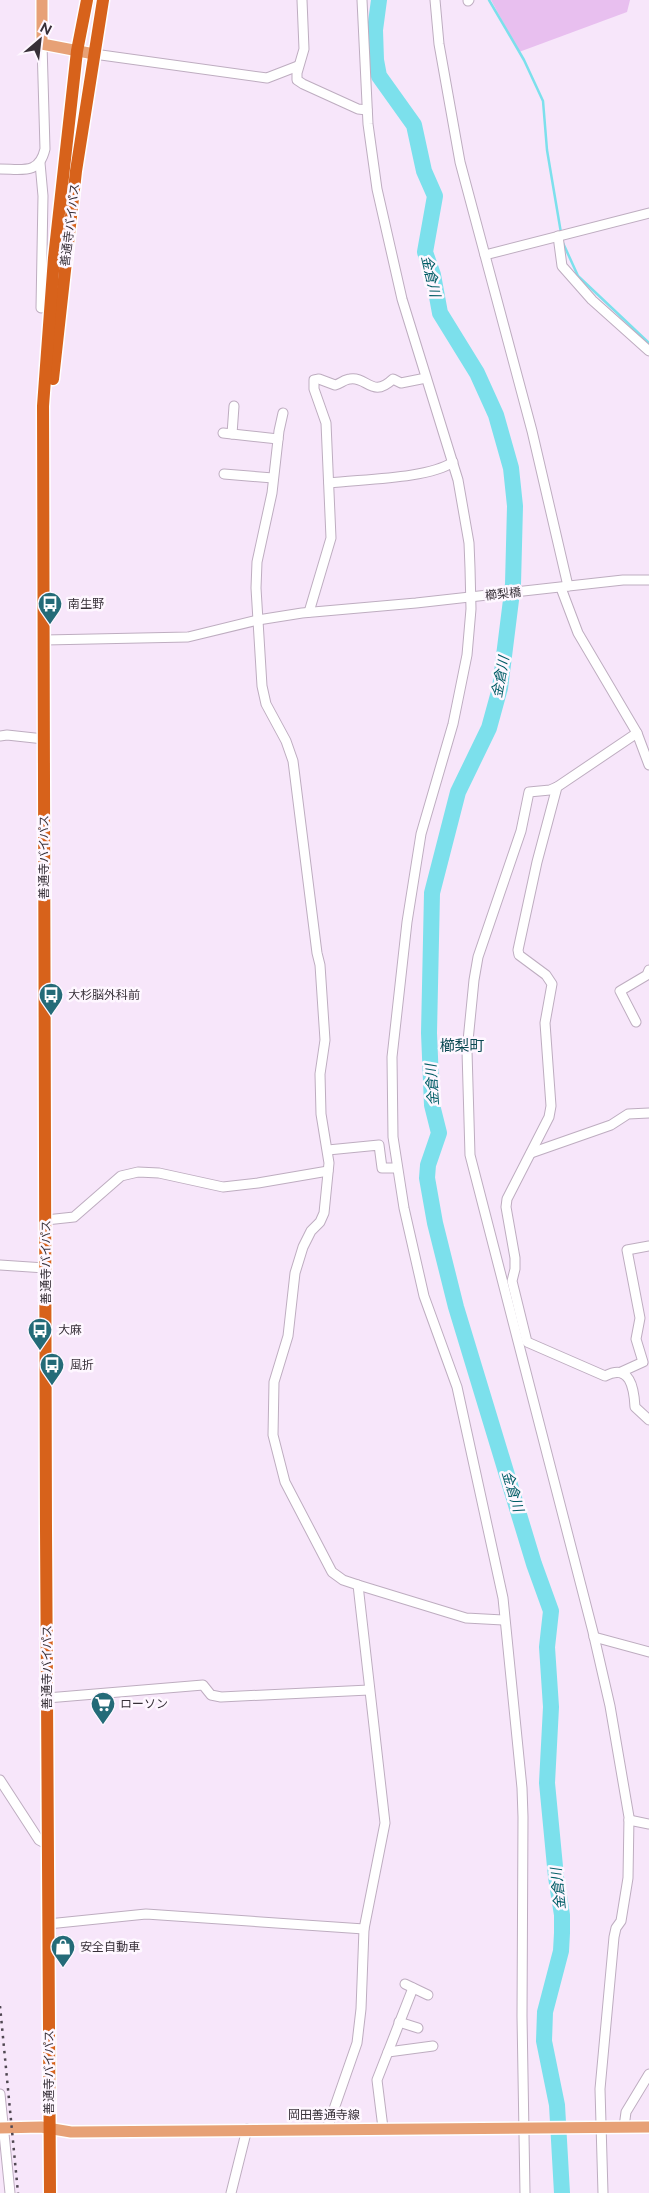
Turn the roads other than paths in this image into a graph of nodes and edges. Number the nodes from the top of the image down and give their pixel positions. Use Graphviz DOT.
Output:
graph roads {
  1 [pos="42,0"];
  2 [pos="87,0"];
  3 [pos="103,0"];
  4 [pos="302,0"];
  5 [pos="362,0"];
  6 [pos="434,0"];
  7 [pos="42,44"];
  8 [pos="77,51"];
  9 [pos="94,54"];
  10 [pos="298,66"];
  11 [pos="367,110"];
  12 [pos="40,163"];
  13 [pos="0,169"];
  14 [pos="649,214"];
  15 [pos="561,235"];
  16 [pos="485,255"];
  17 [pos="41,308"];
  18 [pos="649,351"];
  19 [pos="426,378"];
  20 [pos="234,406"];
  21 [pos="283,413"];
  22 [pos="278,439"];
  23 [pos="42,451"];
  24 [pos="453,462"];
  25 [pos="224,474"];
  26 [pos="274,478"];
  27 [pos="329,483"];
  28 [pos="649,580"];
  29 [pos="565,587"];
  30 [pos="470,597"];
  31 [pos="309,612"];
  32 [pos="258,620"];
  33 [pos="45,640"];
  34 [pos="637,733"];
  35 [pos="0,736"];
  36 [pos="44,739"];
  37 [pos="649,765"];
  38 [pos="557,787"];
  39 [pos="649,970"];
  40 [pos="636,1022"];
  41 [pos="649,1113"];
  42 [pos="328,1150"];
  43 [pos="530,1153"];
  44 [pos="397,1168"];
  45 [pos="328,1170"];
  46 [pos="46,1220"];
  47 [pos="649,1246"];
  48 [pos="0,1265"];
  49 [pos="46,1268"];
  50 [pos="508,1282"];
  51 [pos="621,1372"];
  52 [pos="649,1420"];
  53 [pos="358,1585"];
  54 [pos="503,1620"];
  55 [pos="594,1637"];
  56 [pos="649,1652"];
  57 [pos="370,1690"];
  58 [pos="47,1698"];
  59 [pos="0,1780"];
  60 [pos="629,1820"];
  61 [pos="649,1824"];
  62 [pos="48,1845"];
  63 [pos="48,1924"];
  64 [pos="364,1929"];
  65 [pos="428,1995"];
  66 [pos="399,2022"];
  67 [pos="418,2028"];
  68 [pos="433,2046"];
  69 [pos="388,2052"];
  70 [pos="649,2074"];
  71 [pos="0,2094"];
  72 [pos="598,2127"];
  73 [pos="624,2127"];
  74 [pos="649,2127"];
  75 [pos="2,2128"];
  76 [pos="50,2128"];
  77 [pos="383,2128"];
  78 [pos="523,2128"];
  79 [pos="247,2129"];
  80 [pos="327,2129"];
  81 [pos="10,2193"];
  82 [pos="50,2193"];
  83 [pos="231,2193"];
  84 [pos="525,2193"];
  85 [pos="603,2193"];
  1 -- 7 [label="main road"];
  2 -- 8 [label="highway, 善通寺バイパス"];
  3 -- 9 [label="highway, 善通寺バイパス"];
  4 -- 10 [label="street"];
  5 -- 11 [label="street"];
  6 -- 16 [label="street"];
  7 -- 8 [label="main road"];
  7 -- 12 [label="street"];
  8 -- 9 [label="main road"];
  8 -- 23 [label="highway, 善通寺バイパス"];
  9 -- 10 [label="street"];
  9 -- 23 [label="highway, 善通寺バイパス"];
  10 -- 11 [label="street"];
  11 -- 19 [label="street"];
  12 -- 13 [label="street"];
  12 -- 17 [label="street"];
  14 -- 15 [label="street"];
  15 -- 16 [label="street"];
  15 -- 18 [label="street"];
  16 -- 29 [label="street"];
  19 -- 24 [label="street"];
  19 -- 27 [label="street"];
  20 -- 22 [label="street"];
  21 -- 22 [label="street"];
  22 -- 26 [label="street"];
  23 -- 33 [label="highway, 善通寺バイパス"];
  24 -- 27 [label="street"];
  24 -- 30 [label="street"];
  25 -- 26 [label="street"];
  26 -- 32 [label="street"];
  27 -- 31 [label="street"];
  28 -- 29 [label="street, 櫛梨橋"];
  29 -- 30 [label="street, 櫛梨橋"];
  29 -- 34 [label="street"];
  30 -- 31 [label="street, 櫛梨橋"];
  30 -- 44 [label="street"];
  31 -- 32 [label="street, 櫛梨橋"];
  32 -- 33 [label="street, 櫛梨橋"];
  32 -- 42 [label="street"];
  33 -- 36 [label="highway, 善通寺バイパス"];
  34 -- 37 [label="street"];
  34 -- 38 [label="street"];
  35 -- 36 [label="street"];
  36 -- 46 [label="highway, 善通寺バイパス"];
  38 -- 43 [label="street"];
  38 -- 50 [label="street"];
  39 -- 40 [label="street"];
  41 -- 43 [label="street"];
  42 -- 44 [label="street"];
  42 -- 45 [label="street"];
  43 -- 50 [label="street"];
  44 -- 78 [label="street"];
  45 -- 46 [label="street"];
  45 -- 53 [label="street"];
  46 -- 49 [label="highway, 善通寺バイパス"];
  47 -- 51 [label="street"];
  48 -- 49 [label="street"];
  49 -- 58 [label="highway, 善通寺バイパス"];
  50 -- 51 [label="street"];
  50 -- 55 [label="street"];
  51 -- 52 [label="street"];
  53 -- 54 [label="street"];
  53 -- 57 [label="street"];
  55 -- 56 [label="street"];
  55 -- 60 [label="street"];
  57 -- 58 [label="street"];
  57 -- 64 [label="street"];
  58 -- 62 [label="highway, 善通寺バイパス"];
  59 -- 62 [label="street"];
  60 -- 61 [label="street"];
  60 -- 72 [label="street"];
  62 -- 63 [label="highway, 善通寺バイパス"];
  63 -- 64 [label="street"];
  63 -- 76 [label="highway, 善通寺バイパス"];
  64 -- 80 [label="street"];
  65 -- 66 [label="street"];
  66 -- 67 [label="street"];
  66 -- 69 [label="street"];
  68 -- 69 [label="street"];
  69 -- 77 [label="street"];
  70 -- 73 [label="street"];
  71 -- 75 [label="street"];
  72 -- 73 [label="main road, 岡田善通寺線"];
  72 -- 78 [label="main road, 岡田善通寺線"];
  72 -- 85 [label="street"];
  73 -- 74 [label="main road, 岡田善通寺線"];
  75 -- 76 [label="main road, 岡田善通寺線"];
  75 -- 81 [label="street"];
  76 -- 79 [label="main road, 岡田善通寺線"];
  76 -- 82 [label="highway, 善通寺バイパス"];
  77 -- 78 [label="main road, 岡田善通寺線"];
  77 -- 80 [label="main road, 岡田善通寺線"];
  78 -- 84 [label="street"];
  79 -- 80 [label="main road, 岡田善通寺線"];
  79 -- 83 [label="street"];
}
